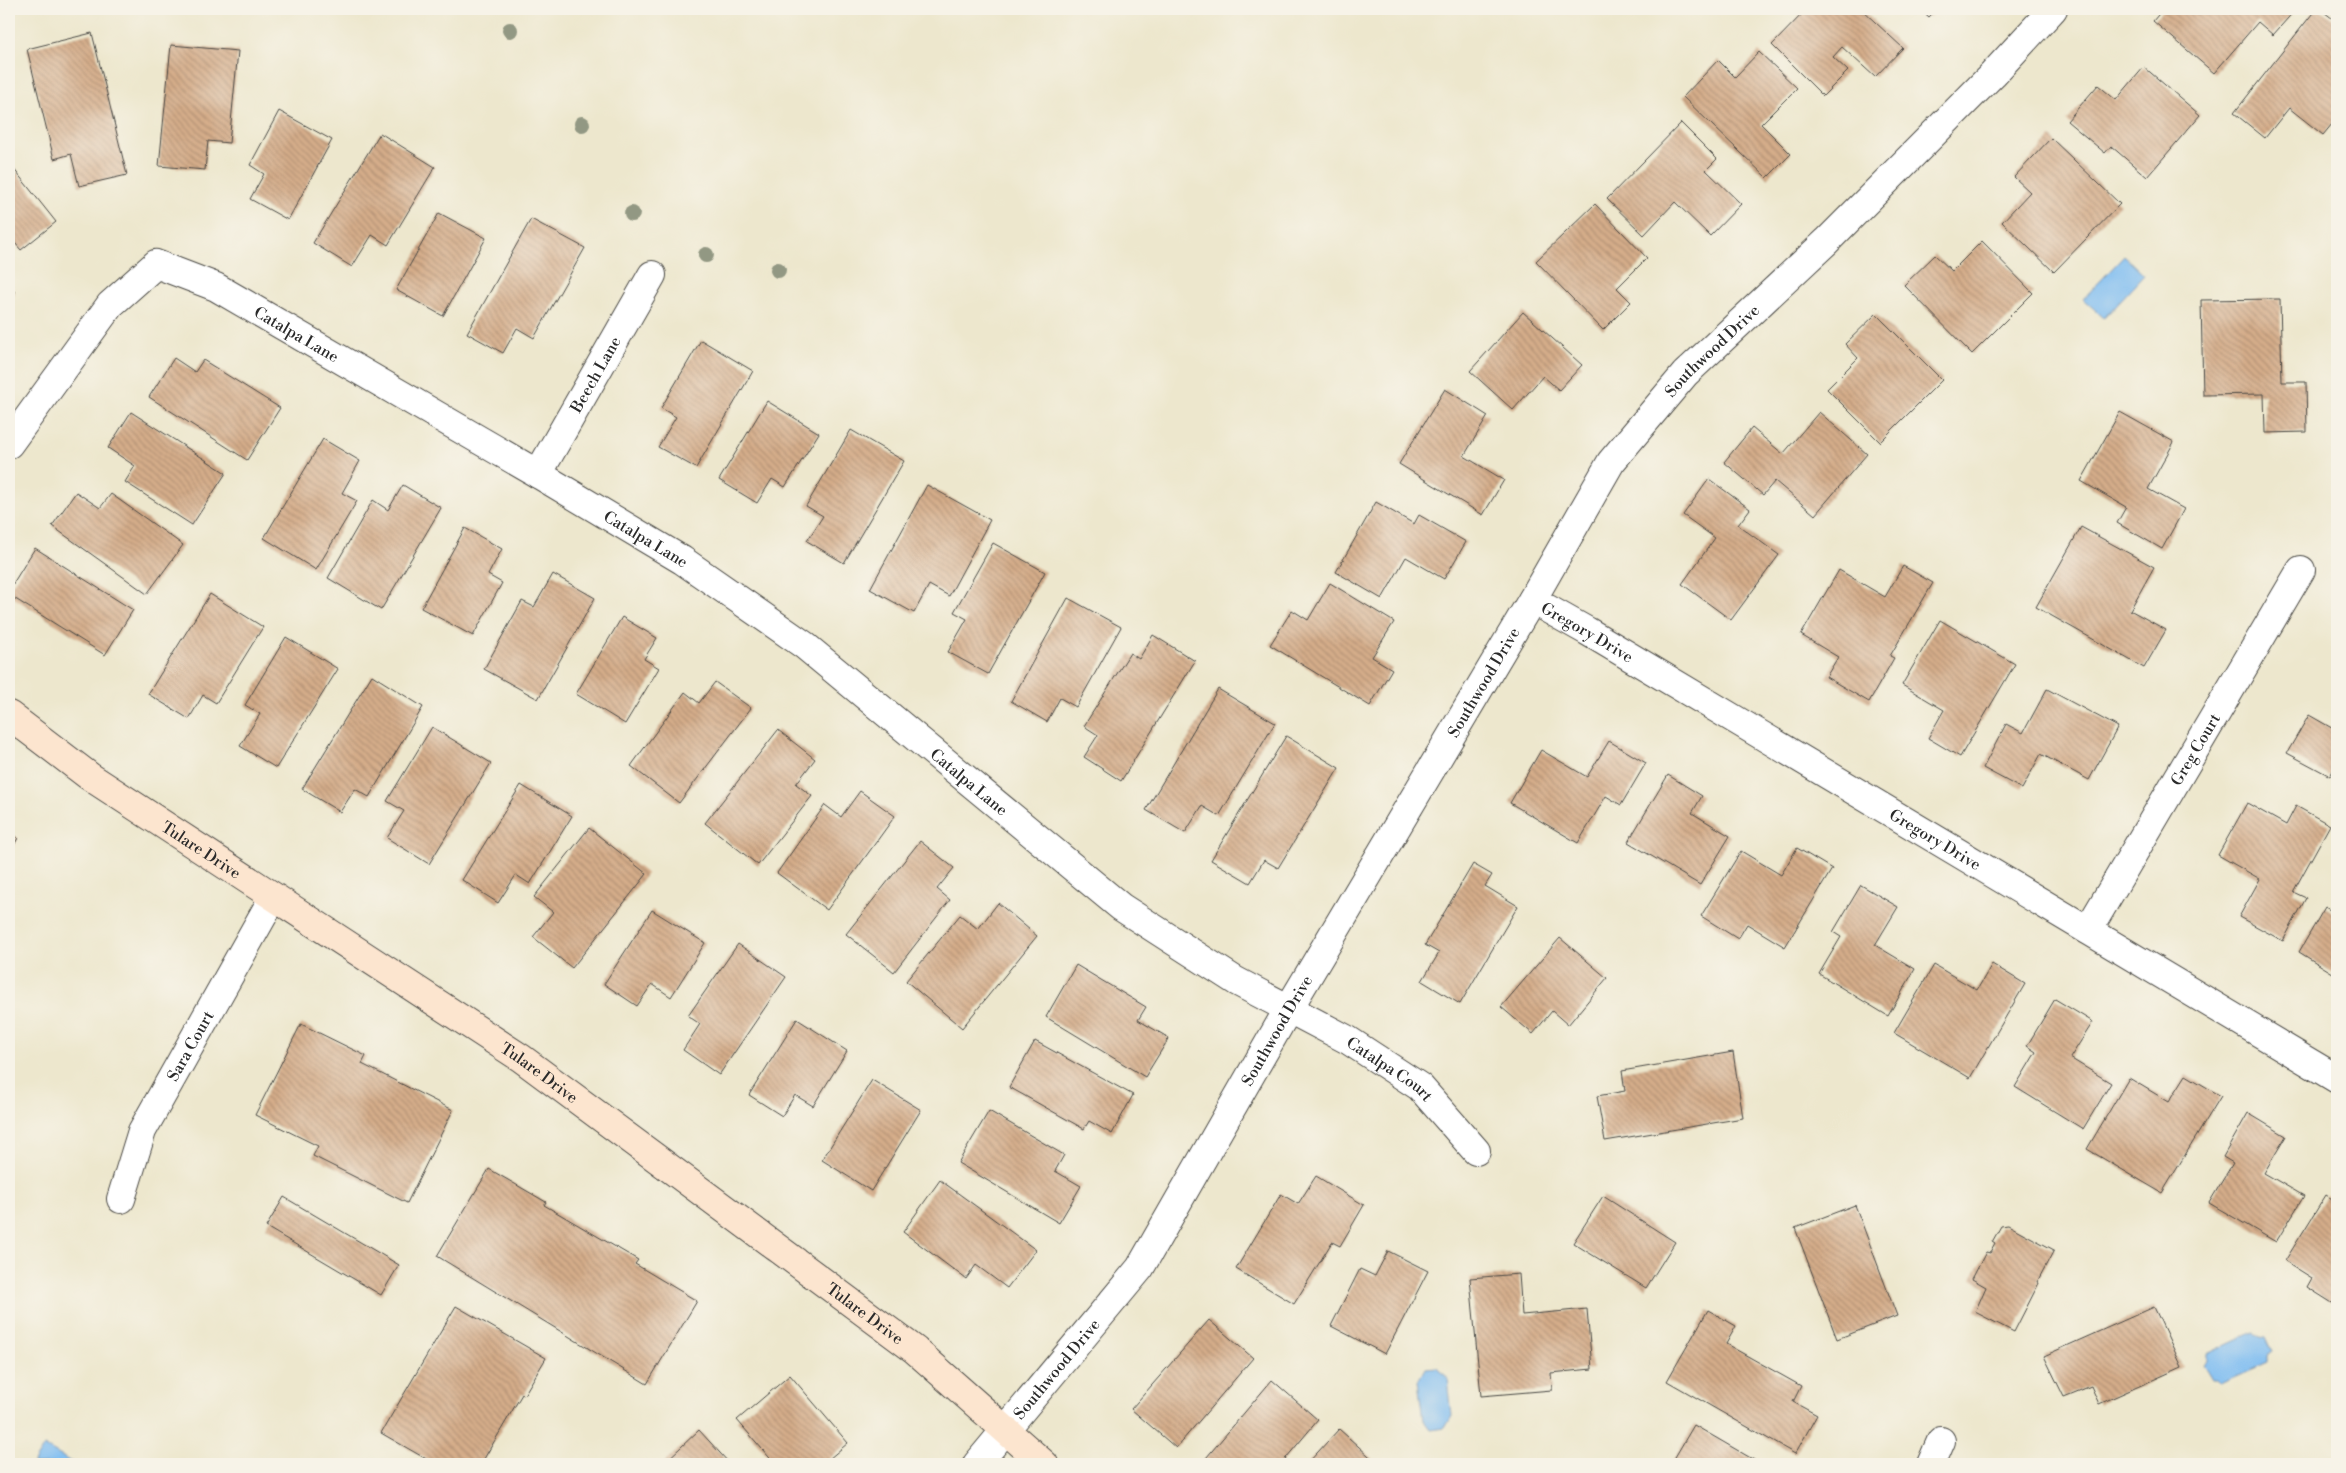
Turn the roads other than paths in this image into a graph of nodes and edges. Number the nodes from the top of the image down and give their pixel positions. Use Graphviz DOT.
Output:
graph roads {
  1 [pos="2053,9"];
  2 [pos="652,275"];
  3 [pos="9,444"];
  4 [pos="538,474"];
  5 [pos="2301,570"];
  6 [pos="1532,600"];
  7 [pos="9,716"];
  8 [pos="273,898"];
  9 [pos="2088,930"];
  10 [pos="1289,1008"];
  11 [pos="2337,1079"];
  12 [pos="1476,1151"];
  13 [pos="121,1199"];
  14 [pos="1005,1429"];
  15 [pos="977,1464"];
  16 [pos="1044,1464"];
  1 -- 6 [label="street, Southwood Drive"];
  2 -- 4 [label="street, Beech Lane"];
  3 -- 4 [label="street, Catalpa Lane"];
  4 -- 10 [label="street, Catalpa Lane"];
  5 -- 9 [label="street, Greg Court"];
  6 -- 9 [label="street, Gregory Drive"];
  6 -- 10 [label="street, Southwood Drive"];
  7 -- 8 [label="street, Tulare Drive"];
  8 -- 13 [label="street, Sara Court"];
  8 -- 14 [label="street, Tulare Drive"];
  9 -- 11 [label="street, Gregory Drive"];
  10 -- 12 [label="street, Catalpa Court"];
  10 -- 14 [label="street, Southwood Drive"];
  14 -- 15 [label="street, Southwood Drive"];
  14 -- 16 [label="street, Tulare Drive"];
}
